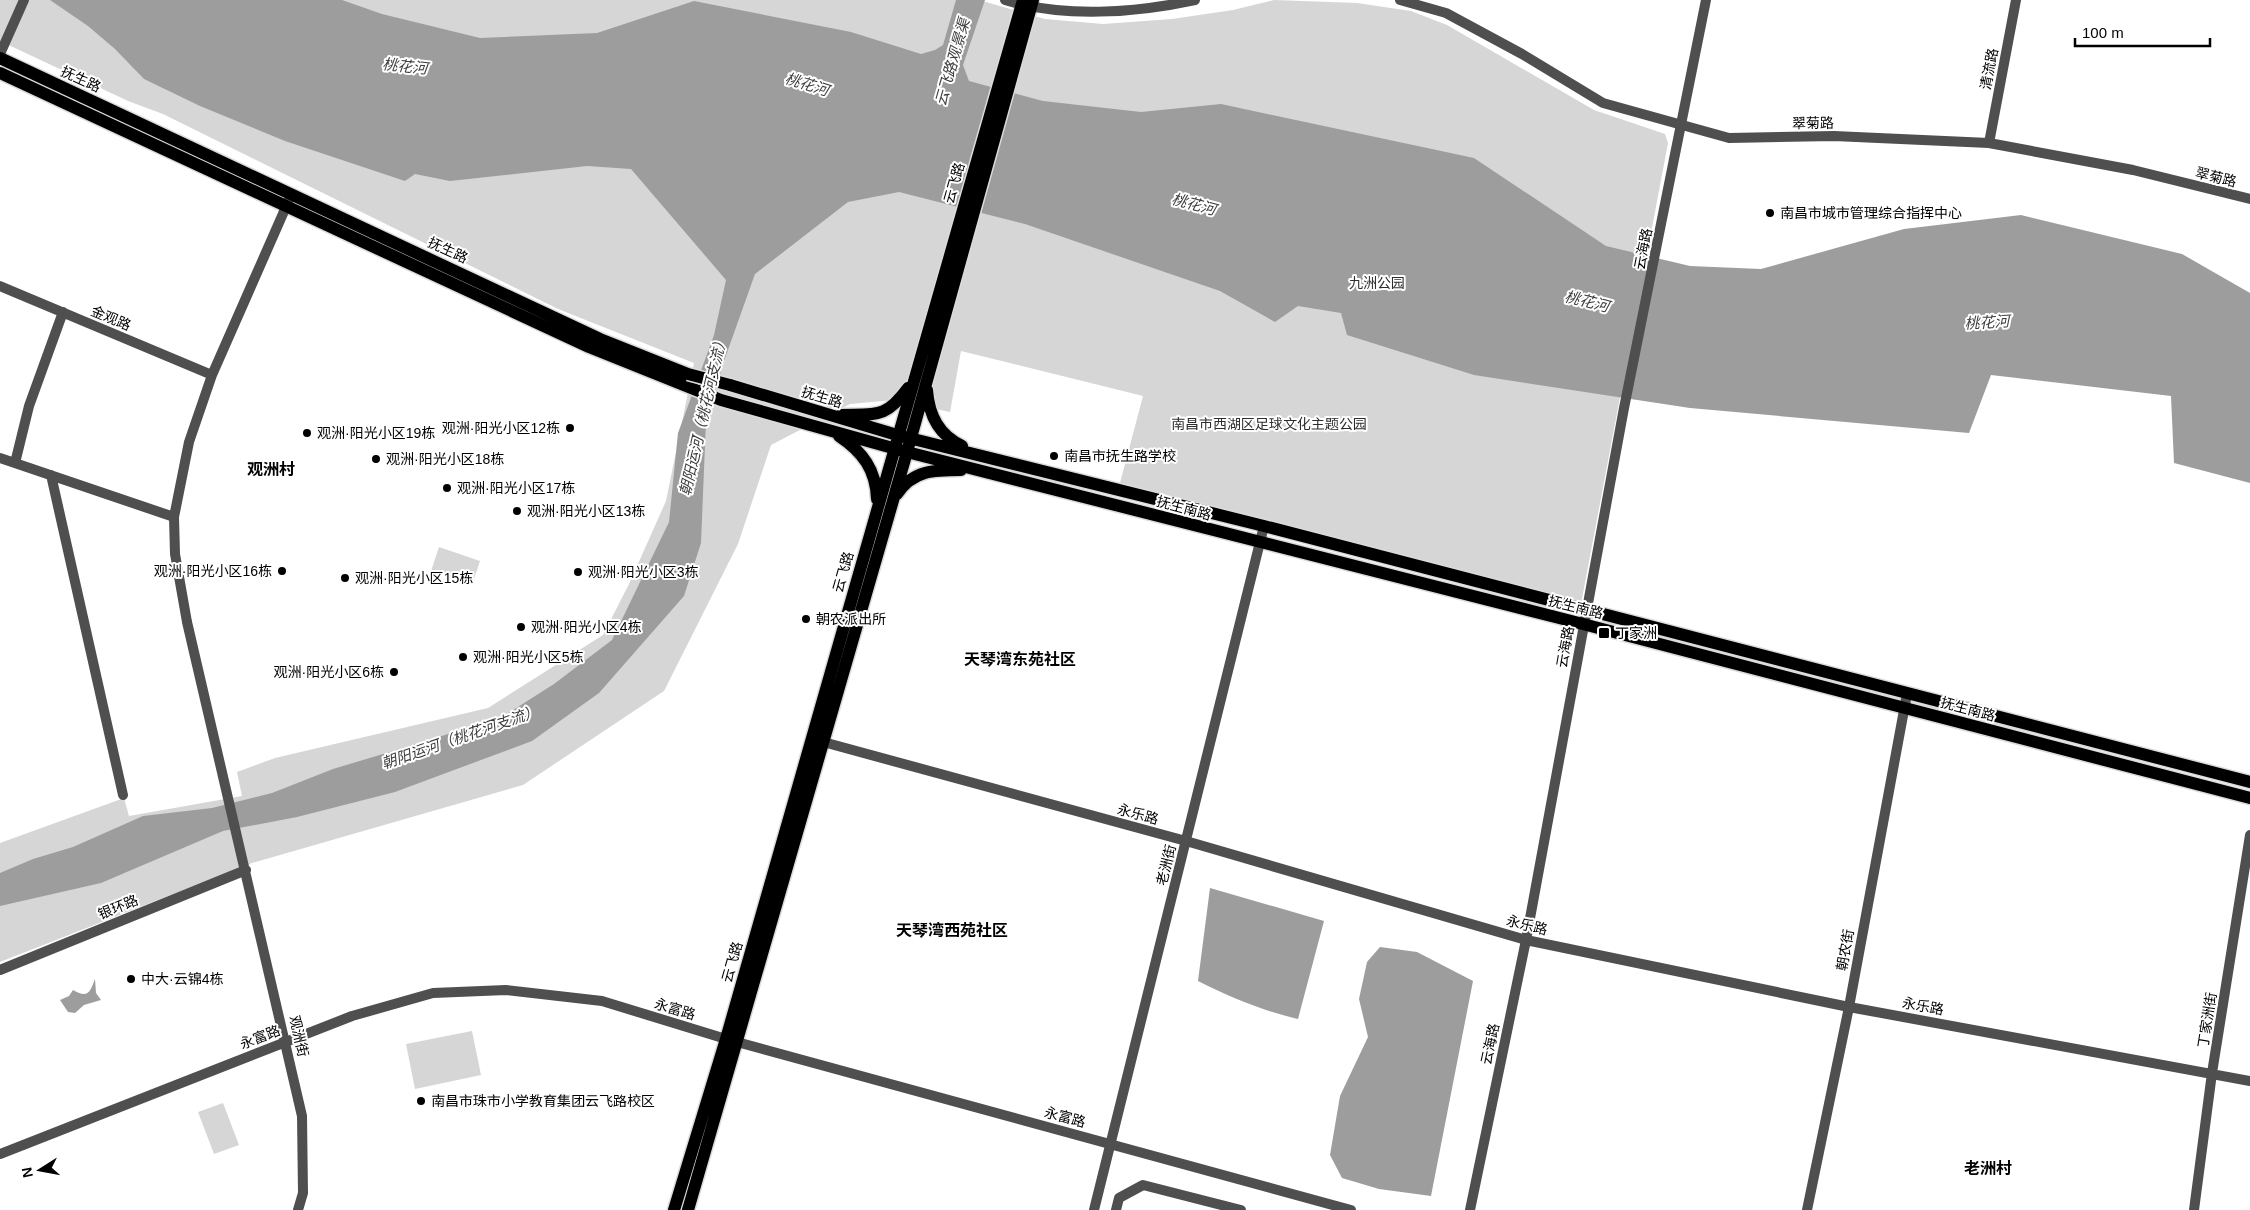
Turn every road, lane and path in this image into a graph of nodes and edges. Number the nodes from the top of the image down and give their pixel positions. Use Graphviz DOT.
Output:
graph roads {
  1 [pos="1004,0"];
  2 [pos="1195,0"];
  3 [pos="1400,0"];
  4 [pos="1706,0"];
  5 [pos="2016,0"];
  6 [pos="24,1"];
  7 [pos="1027,3"];
  8 [pos="0,56"];
  9 [pos="0,73"];
  10 [pos="1005,79"];
  11 [pos="1681,126"];
  12 [pos="1989,143"];
  13 [pos="292,193"];
  14 [pos="2250,199"];
  15 [pos="286,206"];
  16 [pos="0,286"];
  17 [pos="63,312"];
  18 [pos="212,375"];
  19 [pos="684,379"];
  20 [pos="913,382"];
  21 [pos="927,382"];
  22 [pos="831,416"];
  23 [pos="828,430"];
  24 [pos="897,435"];
  25 [pos="911,438"];
  26 [pos="901,450"];
  27 [pos="982,456"];
  28 [pos="0,458"];
  29 [pos="15,463"];
  30 [pos="977,470"];
  31 [pos="51,475"];
  32 [pos="893,501"];
  33 [pos="878,505"];
  34 [pos="174,517"];
  35 [pos="1264,526"];
  36 [pos="1261,543"];
  37 [pos="1586,610"];
  38 [pos="1583,624"];
  39 [pos="1907,694"];
  40 [pos="1903,708"];
  41 [pos="810,739"];
  42 [pos="824,742"];
  43 [pos="2250,782"];
  44 [pos="123,795"];
  45 [pos="2250,798"];
  46 [pos="2250,835"];
  47 [pos="1186,842"];
  48 [pos="246,870"];
  49 [pos="1526,940"];
  50 [pos="0,970"];
  51 [pos="1849,1007"];
  52 [pos="731,1040"];
  53 [pos="286,1042"];
  54 [pos="2212,1074"];
  55 [pos="2250,1081"];
  56 [pos="1110,1143"];
  57 [pos="0,1154"];
  58 [pos="1326,1207"];
  59 [pos="298,1210"];
  60 [pos="674,1210"];
  61 [pos="688,1210"];
  62 [pos="1094,1210"];
  63 [pos="1116,1210"];
  64 [pos="1241,1210"];
  65 [pos="1351,1210"];
  66 [pos="1470,1210"];
  67 [pos="1807,1210"];
  68 [pos="2194,1210"];
  1 -- 7 [label="street"];
  2 -- 7 [label="street"];
  3 -- 11 [label="street, 翠菊路"];
  4 -- 11 [label="street, 云海路"];
  5 -- 12 [label="street, 清流路"];
  6 -- 8 [label="street"];
  7 -- 10 [label="main road, 云飞路"];
  8 -- 13 [label="main road, 抚生路"];
  9 -- 15 [label="main road, 抚生路"];
  10 -- 20 [label="main road, 云飞路"];
  10 -- 21 [label="main road, 云飞路"];
  11 -- 12 [label="street, 翠菊路"];
  11 -- 37 [label="street, 云海路"];
  12 -- 14 [label="street, 翠菊路"];
  13 -- 15 [label="street, 观洲街"];
  13 -- 19 [label="main road, 抚生路"];
  15 -- 18 [label="street, 观洲街"];
  15 -- 19 [label="main road, 抚生路"];
  16 -- 17 [label="street, 金观路"];
  17 -- 18 [label="street, 金观路"];
  17 -- 29 [label="street"];
  18 -- 34 [label="street, 观洲街"];
  19 -- 22 [label="main road, 抚生路, bridge"];
  19 -- 23 [label="main road, 抚生路"];
  20 -- 22 [label="main road"];
  20 -- 24 [label="main road, 云飞路"];
  21 -- 25 [label="main road, 云飞路"];
  21 -- 27 [label="main road"];
  22 -- 24 [label="main road, 抚生路"];
  23 -- 26 [label="main road, 抚生路"];
  23 -- 33 [label="main road"];
  24 -- 25 [label="main road, 抚生南路"];
  24 -- 26 [label="main road, 云飞路"];
  25 -- 26 [label="main road, 云飞路"];
  25 -- 27 [label="main road, 抚生南路"];
  26 -- 30 [label="main road, 抚生南路"];
  26 -- 32 [label="main road, 云飞路"];
  26 -- 33 [label="main road, 云飞路"];
  27 -- 35 [label="main road, 抚生南路"];
  28 -- 29 [label="street"];
  29 -- 31 [label="street"];
  30 -- 32 [label="main road"];
  30 -- 36 [label="main road, 抚生南路"];
  31 -- 34 [label="street"];
  31 -- 44 [label="street"];
  32 -- 42 [label="main road, 云飞路"];
  33 -- 41 [label="main road, 云飞路"];
  34 -- 48 [label="street, 观洲街"];
  35 -- 36 [label="street, 老洲街"];
  35 -- 37 [label="main road, 抚生南路"];
  36 -- 38 [label="main road, 抚生南路"];
  36 -- 47 [label="street, 老洲街"];
  37 -- 38 [label="street, 云海路"];
  37 -- 39 [label="main road, 抚生南路"];
  38 -- 40 [label="main road, 抚生南路"];
  38 -- 49 [label="street, 云海路"];
  39 -- 40 [label="street, 朝农街"];
  39 -- 43 [label="main road, 抚生南路"];
  40 -- 45 [label="main road, 抚生南路"];
  40 -- 51 [label="street, 朝农街"];
  41 -- 42 [label="street, 永乐路"];
  41 -- 52 [label="main road, 云飞路"];
  42 -- 47 [label="street, 永乐路"];
  42 -- 52 [label="main road, 云飞路"];
  46 -- 54 [label="street, 丁家洲街"];
  47 -- 49 [label="street, 永乐路"];
  47 -- 56 [label="street, 老洲街"];
  48 -- 50 [label="street, 银环路"];
  48 -- 53 [label="street, 观洲街"];
  49 -- 51 [label="street, 永乐路"];
  49 -- 66 [label="street, 云海路"];
  51 -- 54 [label="street, 永乐路"];
  51 -- 67 [label="street, 朝农街"];
  52 -- 53 [label="street, 永富路"];
  52 -- 56 [label="street, 永富路"];
  52 -- 60 [label="main road, 云飞路"];
  52 -- 61 [label="main road, 云飞路"];
  53 -- 57 [label="street, 永富路"];
  53 -- 59 [label="street, 观洲街"];
  54 -- 55 [label="street, 永乐路"];
  54 -- 68 [label="street, 丁家洲街"];
  56 -- 58 [label="street, 永富路"];
  56 -- 62 [label="street, 老洲街"];
  58 -- 65 [label="street, 永富路"];
  63 -- 64 [label="street"];
}
